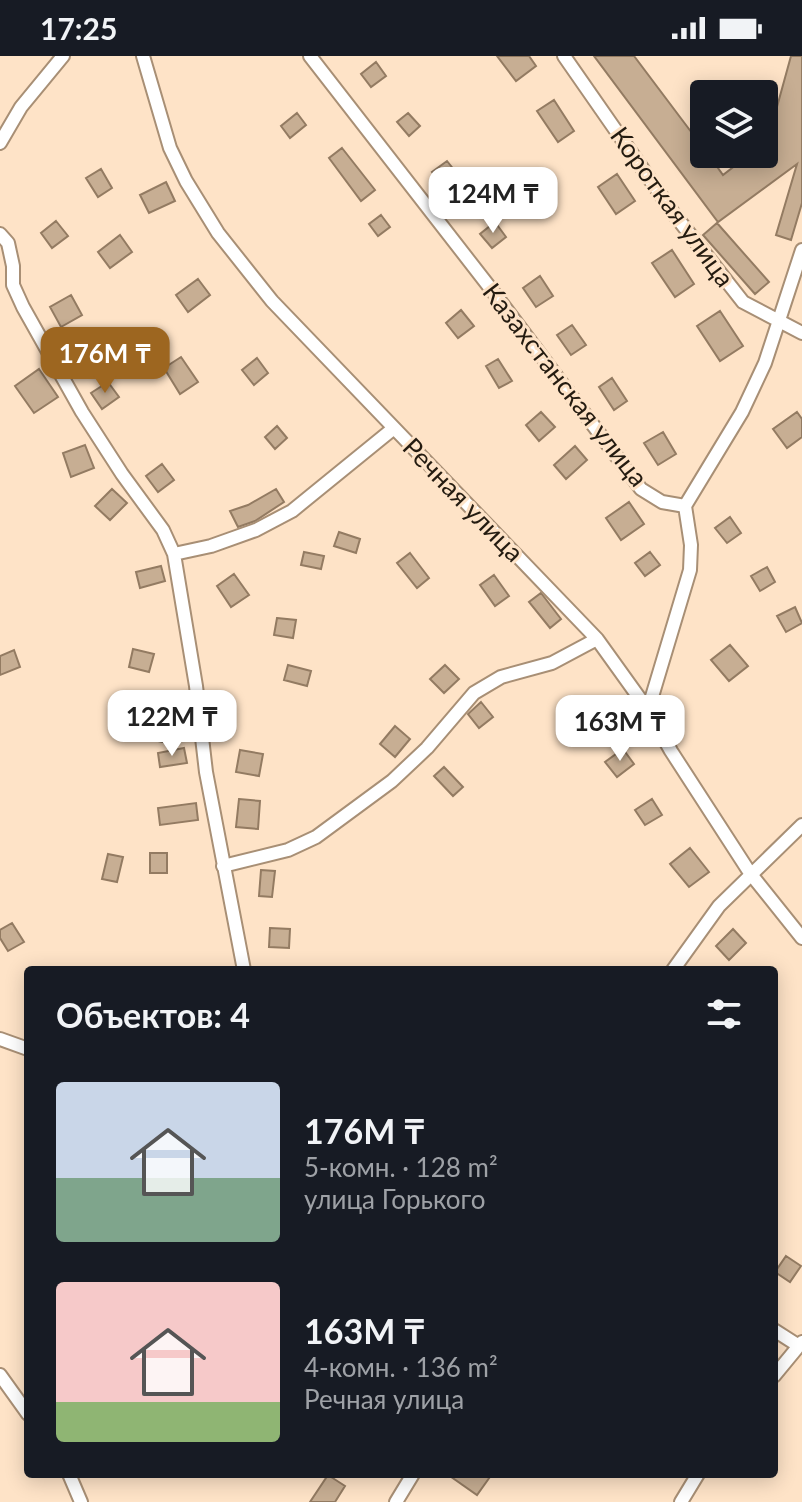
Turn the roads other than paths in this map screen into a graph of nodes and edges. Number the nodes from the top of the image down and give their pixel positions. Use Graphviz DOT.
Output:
graph roads {
  1 [pos="63,56"];
  2 [pos="143,56"];
  3 [pos="310,56"];
  4 [pos="564,56"];
  5 [pos="0,143"];
  6 [pos="0,234"];
  7 [pos="802,250"];
  8 [pos="780,321"];
  9 [pos="802,333"];
  10 [pos="394,428"];
  11 [pos="685,506"];
  12 [pos="174,554"];
  13 [pos="597,639"];
  14 [pos="648,710"];
  15 [pos="802,825"];
  16 [pos="223,866"];
  17 [pos="750,873"];
  18 [pos="802,938"];
  19 [pos="243,966"];
  20 [pos="676,966"];
  21 [pos="0,1039"];
  22 [pos="24,1048"];
  23 [pos="778,1332"];
  24 [pos="800,1344"];
  25 [pos="778,1371"];
  26 [pos="0,1375"];
  27 [pos="24,1408"];
  28 [pos="74,1478"];
  29 [pos="411,1478"];
  30 [pos="696,1478"];
  31 [pos="81,1502"];
  32 [pos="396,1502"];
  33 [pos="681,1502"];
  1 -- 5 [label="street"];
  2 -- 10 [label="street, Речная улица"];
  3 -- 11 [label="street, Казахстанская улица"];
  4 -- 8 [label="street, Короткая улица"];
  6 -- 12 [label="street"];
  7 -- 8 [label="street"];
  8 -- 9 [label="street, Короткая улица"];
  8 -- 11 [label="street"];
  10 -- 12 [label="street"];
  10 -- 13 [label="street, Речная улица"];
  11 -- 14 [label="street"];
  12 -- 16 [label="street"];
  13 -- 14 [label="street, Речная улица"];
  13 -- 16 [label="street"];
  14 -- 17 [label="street, Речная улица"];
  15 -- 17 [label="street"];
  16 -- 19 [label="street"];
  17 -- 18 [label="street, Речная улица"];
  17 -- 20 [label="street"];
  21 -- 22 [label="street"];
  23 -- 24 [label="street"];
  24 -- 25 [label="street"];
  26 -- 27 [label="street"];
  28 -- 31 [label="street"];
  29 -- 32 [label="street"];
  30 -- 33 [label="street"];
}
